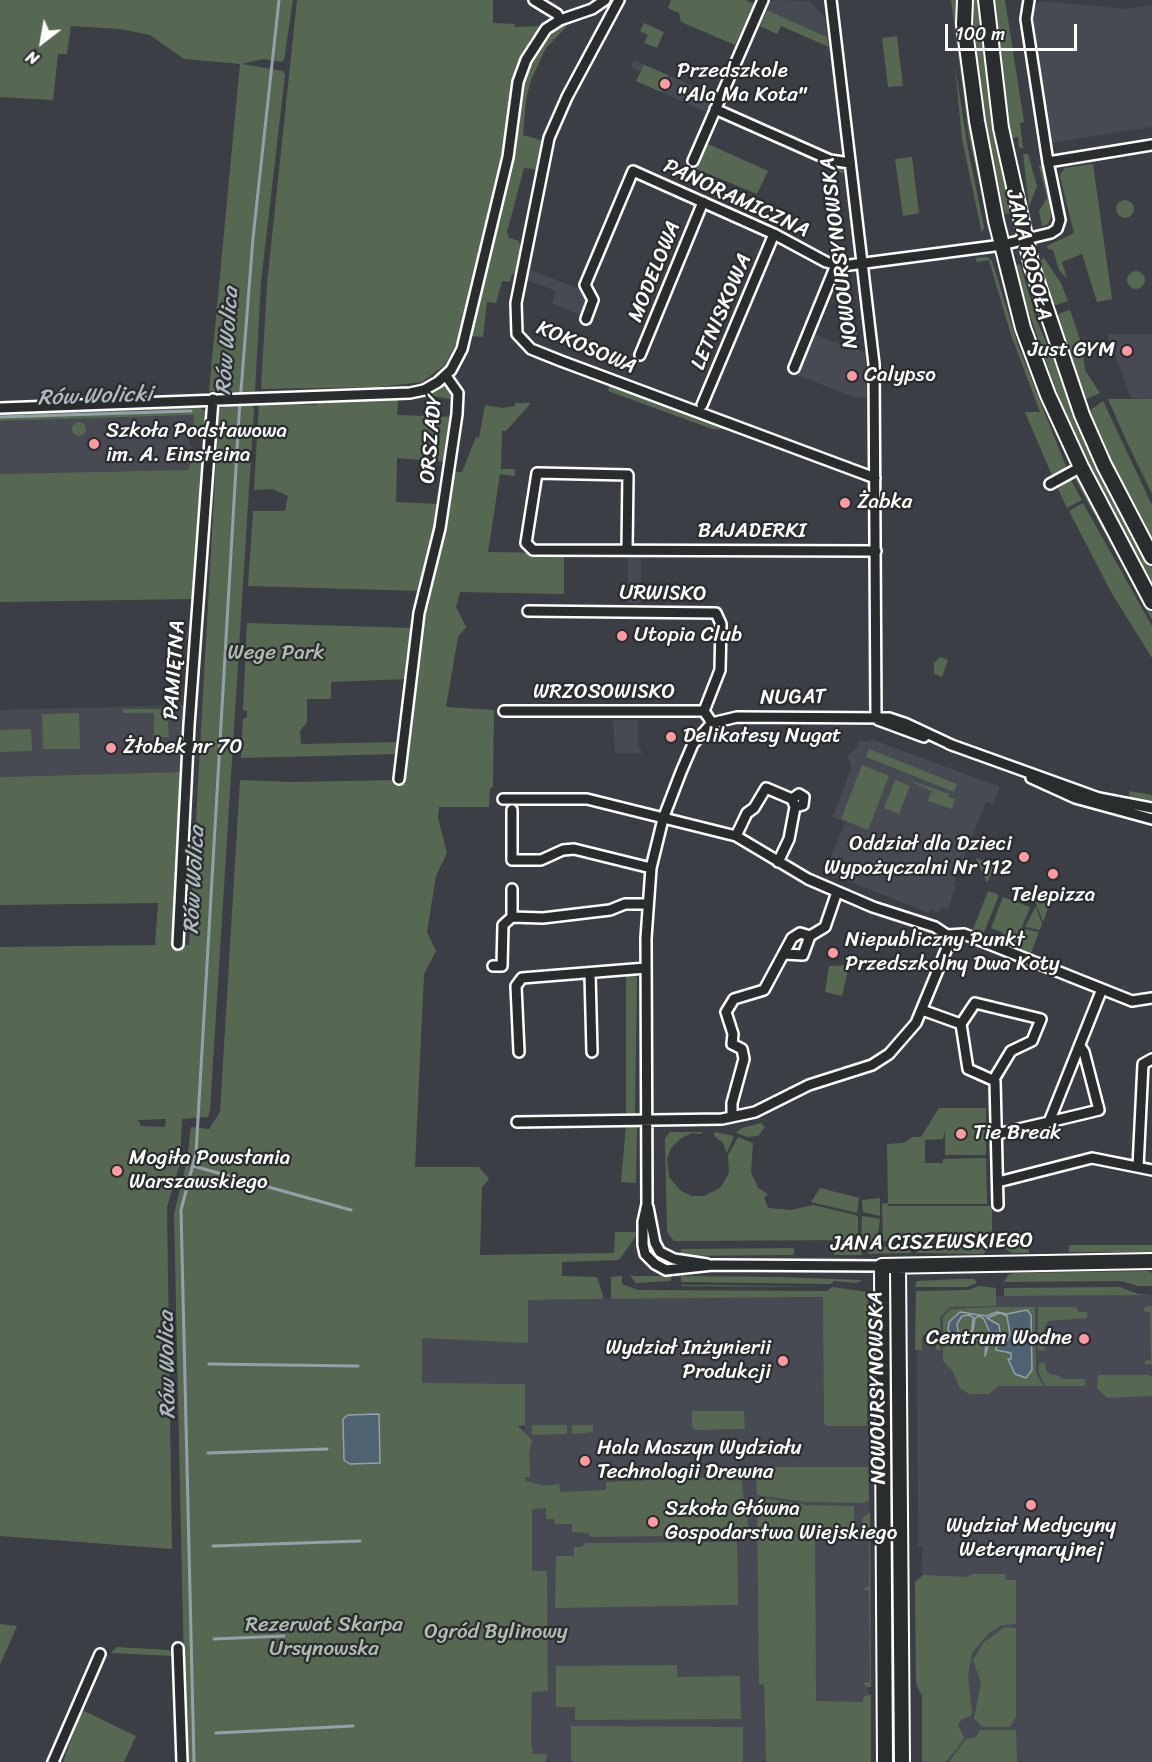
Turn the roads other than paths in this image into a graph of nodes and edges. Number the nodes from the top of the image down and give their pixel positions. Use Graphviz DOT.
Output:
graph roads {
  1 [pos="534,0"];
  2 [pos="604,0"];
  3 [pos="620,0"];
  4 [pos="763,0"];
  5 [pos="831,0"];
  6 [pos="965,0"];
  7 [pos="987,0"];
  8 [pos="1029,0"];
  9 [pos="560,20"];
  10 [pos="715,110"];
  11 [pos="1152,146"];
  12 [pos="693,161"];
  13 [pos="1048,162"];
  14 [pos="850,163"];
  15 [pos="703,202"];
  16 [pos="774,234"];
  17 [pos="1024,240"];
  18 [pos="1002,245"];
  19 [pos="862,263"];
  20 [pos="836,265"];
  21 [pos="586,319"];
  22 [pos="640,355"];
  23 [pos="794,368"];
  24 [pos="446,376"];
  25 [pos="213,399"];
  26 [pos="702,405"];
  27 [pos="0,408"];
  28 [pos="1081,467"];
  29 [pos="875,478"];
  30 [pos="1050,484"];
  31 [pos="627,549"];
  32 [pos="876,551"];
  33 [pos="1152,557"];
  34 [pos="1152,602"];
  35 [pos="528,611"];
  36 [pos="504,711"];
  37 [pos="704,711"];
  38 [pos="876,718"];
  39 [pos="712,723"];
  40 [pos="1016,770"];
  41 [pos="399,779"];
  42 [pos="503,799"];
  43 [pos="1152,808"];
  44 [pos="512,810"];
  45 [pos="663,819"];
  46 [pos="1152,819"];
  47 [pos="736,836"];
  48 [pos="778,862"];
  49 [pos="651,868"];
  50 [pos="512,889"];
  51 [pos="837,892"];
  52 [pos="647,904"];
  53 [pos="512,917"];
  54 [pos="947,935"];
  55 [pos="810,936"];
  56 [pos="178,944"];
  57 [pos="785,954"];
  58 [pos="493,966"];
  59 [pos="645,968"];
  60 [pos="590,974"];
  61 [pos="1102,989"];
  62 [pos="1152,998"];
  63 [pos="922,1010"];
  64 [pos="961,1024"];
  65 [pos="1080,1046"];
  66 [pos="519,1052"];
  67 [pos="592,1052"];
  68 [pos="1152,1059"];
  69 [pos="994,1079"];
  70 [pos="732,1117"];
  71 [pos="646,1121"];
  72 [pos="517,1122"];
  73 [pos="1049,1122"];
  74 [pos="997,1134"];
  75 [pos="1138,1167"];
  76 [pos="1152,1170"];
  77 [pos="998,1182"];
  78 [pos="647,1204"];
  79 [pos="998,1205"];
  80 [pos="1152,1261"];
  81 [pos="712,1265"];
  82 [pos="882,1266"];
  83 [pos="898,1266"];
  84 [pos="178,1648"];
  85 [pos="100,1654"];
  86 [pos="53,1762"];
  87 [pos="182,1762"];
  88 [pos="885,1762"];
  89 [pos="902,1762"];
  1 -- 9 [label="street"];
  2 -- 9 [label="street, ORSZADY"];
  3 -- 29 [label="street, KOKOSOWA"];
  4 -- 10 [label="street"];
  5 -- 14 [label="street, NOWOURSYNOWSKA"];
  6 -- 18 [label="street, JANA ROSOŁA"];
  7 -- 17 [label="street, JANA ROSOŁA"];
  8 -- 13 [label="street"];
  9 -- 24 [label="street, ORSZADY"];
  10 -- 12 [label="street"];
  10 -- 14 [label="street"];
  11 -- 13 [label="street"];
  13 -- 17 [label="street"];
  14 -- 19 [label="street, NOWOURSYNOWSKA"];
  15 -- 16 [label="street, PANORAMICZNA"];
  15 -- 21 [label="street, PANORAMICZNA"];
  15 -- 22 [label="street, MODELOWA"];
  16 -- 20 [label="street, PANORAMICZNA"];
  16 -- 26 [label="street, LETNISKOWA"];
  17 -- 18 [label="street"];
  17 -- 33 [label="street, JANA ROSOŁA"];
  18 -- 19 [label="street"];
  18 -- 28 [label="street, JANA ROSOŁA"];
  19 -- 20 [label="street"];
  19 -- 29 [label="street, NOWOURSYNOWSKA"];
  20 -- 23 [label="street"];
  24 -- 25 [label="street"];
  24 -- 41 [label="street, ORSZADY"];
  25 -- 27 [label="street"];
  25 -- 56 [label="street, PAMIĘTNA"];
  28 -- 30 [label="street"];
  28 -- 34 [label="street, JANA ROSOŁA"];
  29 -- 32 [label="street, NOWOURSYNOWSKA"];
  31 -- 31 [label="street, BAJADERKI"];
  31 -- 32 [label="street, BAJADERKI"];
  32 -- 38 [label="street, NOWOURSYNOWSKA"];
  35 -- 37 [label="street, URWISKO"];
  36 -- 37 [label="street, WRZOSOWISKO"];
  37 -- 39 [label="street"];
  38 -- 39 [label="street, NUGAT"];
  38 -- 40 [label="street, NUGAT"];
  39 -- 45 [label="street"];
  40 -- 43 [label="street, NUGAT"];
  40 -- 46 [label="street, NUGAT"];
  42 -- 45 [label="street"];
  44 -- 49 [label="street"];
  45 -- 47 [label="street"];
  45 -- 49 [label="street"];
  47 -- 48 [label="street"];
  47 -- 48 [label="street"];
  48 -- 51 [label="street"];
  49 -- 52 [label="street"];
  50 -- 53 [label="street"];
  51 -- 54 [label="street"];
  51 -- 55 [label="street"];
  52 -- 53 [label="street"];
  52 -- 59 [label="street"];
  53 -- 58 [label="street"];
  54 -- 61 [label="street"];
  54 -- 63 [label="street"];
  55 -- 57 [label="street"];
  55 -- 57 [label="street"];
  57 -- 70 [label="street"];
  59 -- 60 [label="street"];
  59 -- 71 [label="street"];
  60 -- 66 [label="street"];
  60 -- 67 [label="street"];
  61 -- 62 [label="street"];
  61 -- 65 [label="street"];
  63 -- 64 [label="street"];
  63 -- 70 [label="street"];
  64 -- 69 [label="street"];
  64 -- 69 [label="street"];
  65 -- 73 [label="street"];
  65 -- 73 [label="street"];
  68 -- 75 [label="street"];
  69 -- 74 [label="street"];
  70 -- 71 [label="street"];
  71 -- 72 [label="street"];
  71 -- 78 [label="street"];
  73 -- 74 [label="street"];
  74 -- 77 [label="street"];
  75 -- 76 [label="street"];
  75 -- 77 [label="street"];
  77 -- 79 [label="street"];
  78 -- 81 [label="street, JANA CISZEWSKIEGO"];
  78 -- 81 [label="street, JANA CISZEWSKIEGO"];
  80 -- 83 [label="street, JANA CISZEWSKIEGO"];
  81 -- 82 [label="street, JANA CISZEWSKIEGO"];
  82 -- 83 [label="street, JANA CISZEWSKIEGO"];
  82 -- 88 [label="street, NOWOURSYNOWSKA"];
  83 -- 89 [label="street, NOWOURSYNOWSKA"];
  84 -- 87 [label="street"];
  85 -- 86 [label="street"];
}
